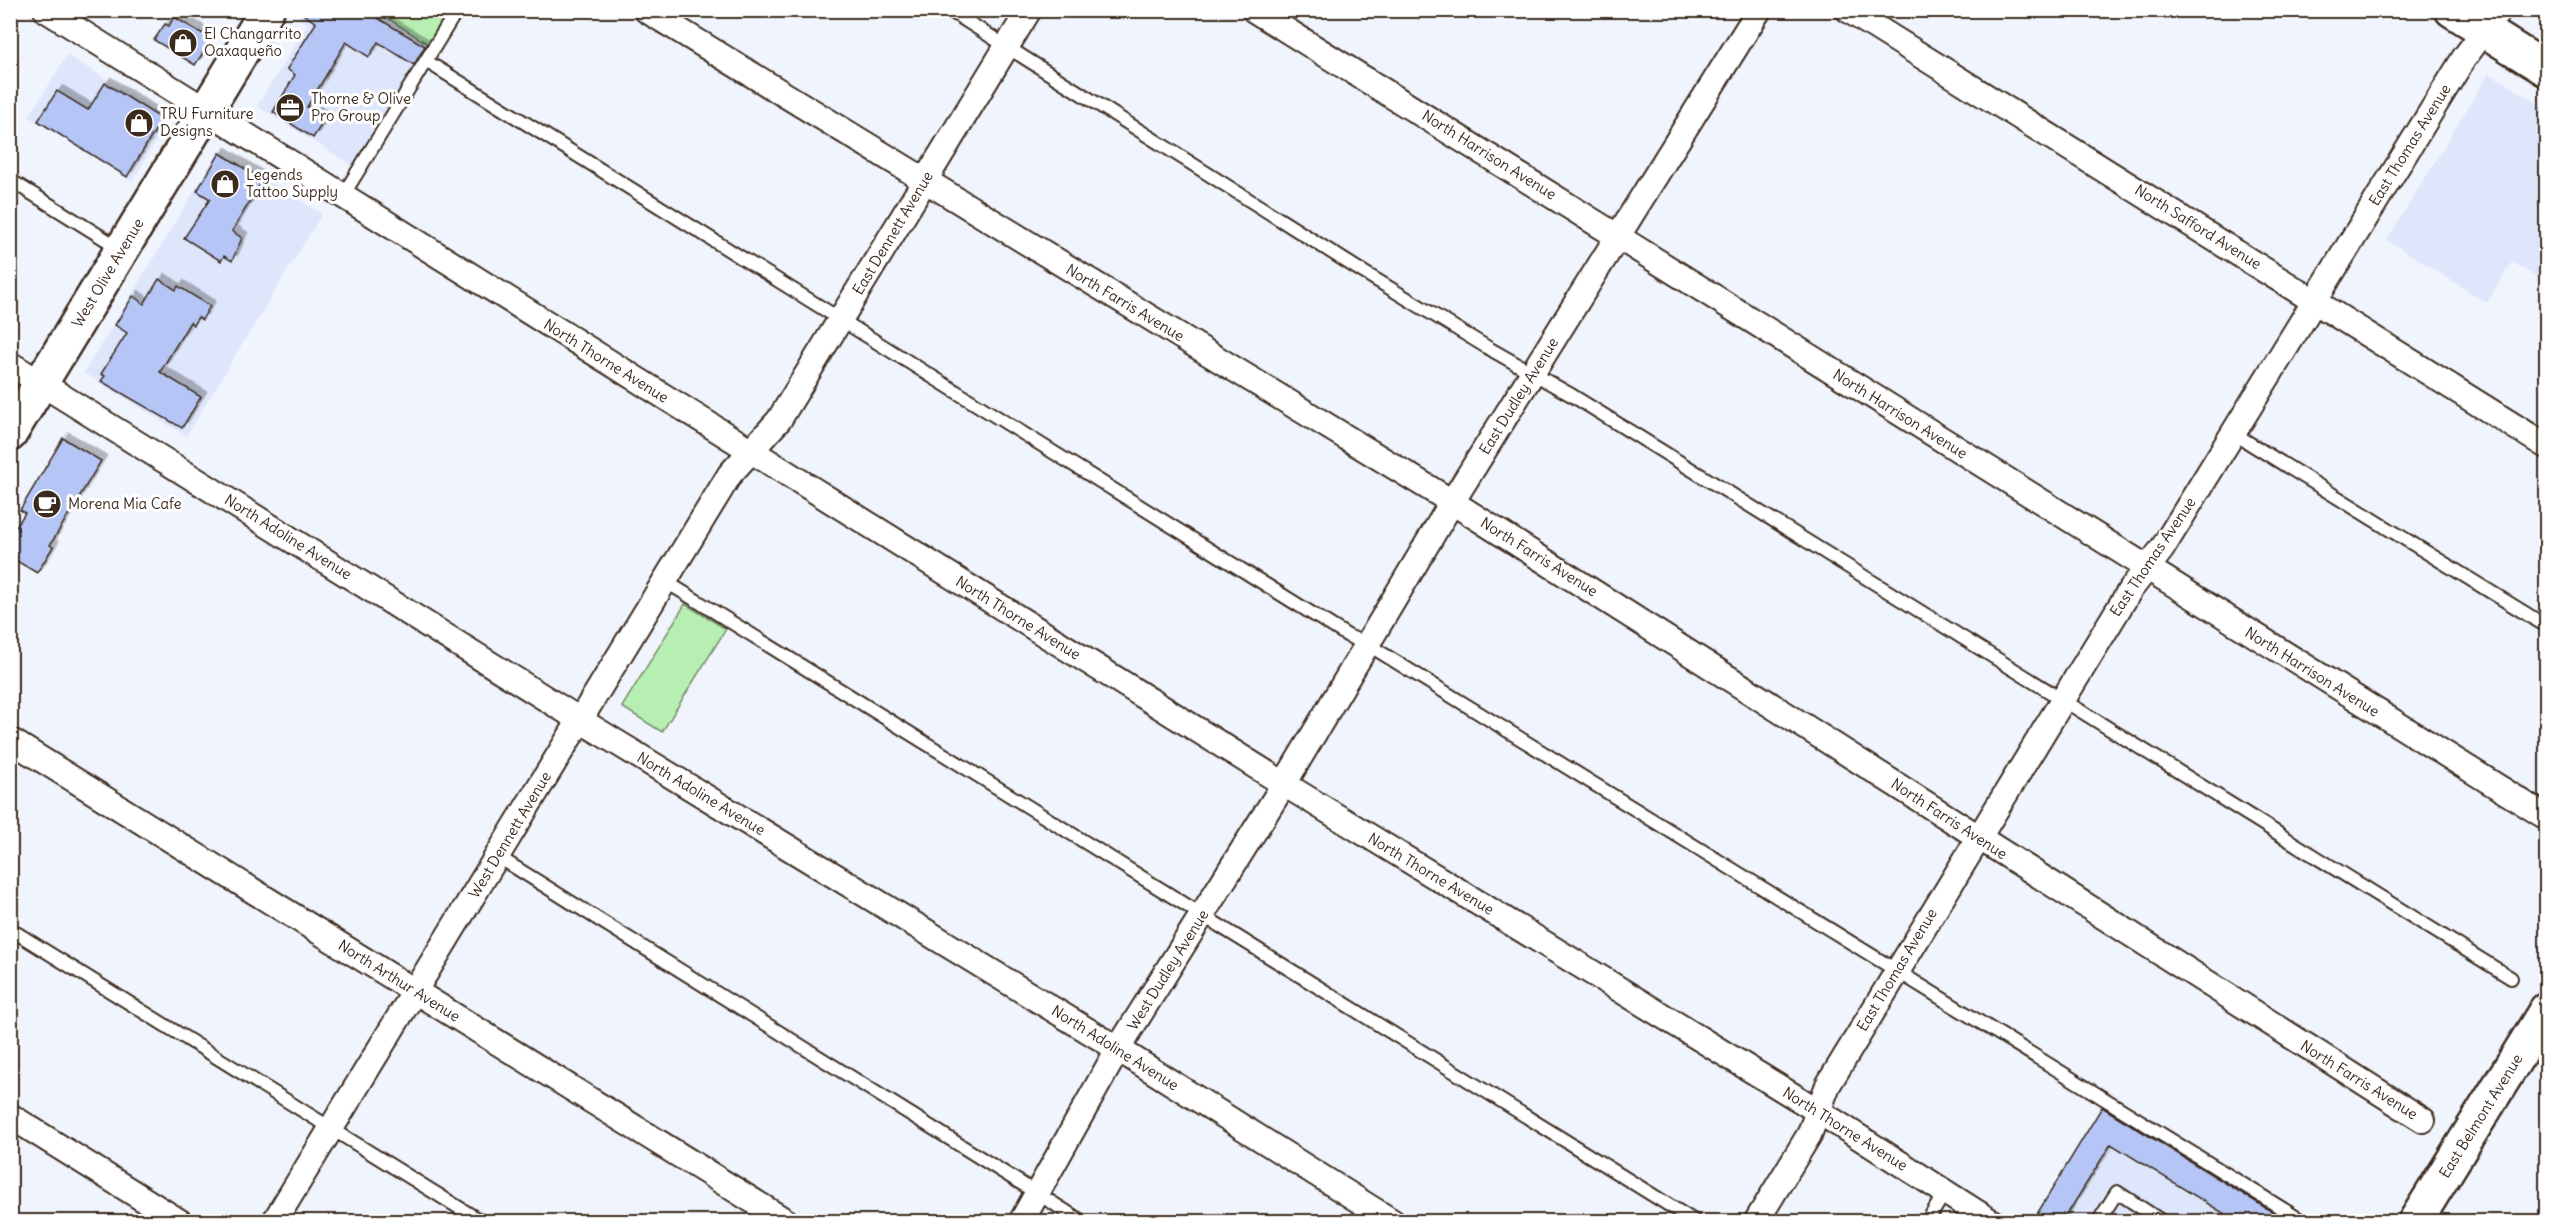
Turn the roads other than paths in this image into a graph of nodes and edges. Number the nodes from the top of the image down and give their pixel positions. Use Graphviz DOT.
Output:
graph roads {
  1 [pos="46,10"];
  2 [pos="267,10"];
  3 [pos="457,10"];
  4 [pos="646,10"];
  5 [pos="949,10"];
  6 [pos="1029,10"];
  7 [pos="1254,10"];
  8 [pos="1759,10"];
  9 [pos="1848,10"];
  10 [pos="2452,10"];
  11 [pos="2492,21"];
  12 [pos="1006,47"];
  13 [pos="426,61"];
  14 [pos="2547,69"];
  15 [pos="206,112"];
  16 [pos="10,180"];
  17 [pos="925,182"];
  18 [pos="342,197"];
  19 [pos="1620,236"];
  20 [pos="123,250"];
  21 [pos="2315,300"];
  22 [pos="841,318"];
  23 [pos="10,364"];
  24 [pos="1534,373"];
  25 [pos="41,383"];
  26 [pos="2233,433"];
  27 [pos="10,434"];
  28 [pos="2547,446"];
  29 [pos="750,451"];
  30 [pos="1452,502"];
  31 [pos="2145,570"];
  32 [pos="665,580"];
  33 [pos="2547,626"];
  34 [pos="1367,644"];
  35 [pos="2063,700"];
  36 [pos="580,720"];
  37 [pos="10,740"];
  38 [pos="1284,784"];
  39 [pos="2547,817"];
  40 [pos="1978,837"];
  41 [pos="497,856"];
  42 [pos="1202,915"];
  43 [pos="10,929"];
  44 [pos="1897,971"];
  45 [pos="2511,978"];
  46 [pos="415,991"];
  47 [pos="2547,1010"];
  48 [pos="1118,1049"];
  49 [pos="1818,1111"];
  50 [pos="10,1116"];
  51 [pos="2423,1120"];
  52 [pos="331,1128"];
  53 [pos="1945,1192"];
  54 [pos="1037,1193"];
  55 [pos="180,1221"];
  56 [pos="274,1221"];
  57 [pos="482,1221"];
  58 [pos="787,1221"];
  59 [pos="1021,1221"];
  60 [pos="1083,1221"];
  61 [pos="1393,1221"];
  62 [pos="1696,1221"];
  63 [pos="1756,1221"];
  64 [pos="1927,1221"];
  65 [pos="1992,1221"];
  66 [pos="2098,1221"];
  67 [pos="2163,1221"];
  68 [pos="2304,1221"];
  69 [pos="2415,1221"];
  1 -- 15 [label="street, North Thorne Avenue"];
  2 -- 15 [label="main road, West Olive Avenue"];
  3 -- 13 [label="lane"];
  4 -- 17 [label="street, North Farris Avenue"];
  5 -- 12 [label="lane"];
  6 -- 12 [label="street, East Dennett Avenue"];
  7 -- 19 [label="street, North Harrison Avenue"];
  8 -- 19 [label="street, East Dudley Avenue"];
  9 -- 21 [label="street, North Safford Avenue"];
  10 -- 11 [label="main road"];
  11 -- 14 [label="main road"];
  11 -- 21 [label="street, East Thomas Avenue"];
  12 -- 17 [label="street, East Dennett Avenue"];
  12 -- 24 [label="lane"];
  13 -- 18 [label="lane"];
  13 -- 22 [label="lane"];
  15 -- 18 [label="street, North Thorne Avenue"];
  15 -- 20 [label="main road, West Olive Avenue"];
  16 -- 20 [label="lane"];
  17 -- 22 [label="street, East Dennett Avenue"];
  17 -- 30 [label="street, North Farris Avenue"];
  18 -- 29 [label="street, North Thorne Avenue"];
  19 -- 24 [label="street, East Dudley Avenue"];
  19 -- 31 [label="street, North Harrison Avenue"];
  20 -- 25 [label="main road, West Olive Avenue"];
  21 -- 26 [label="street, East Thomas Avenue"];
  21 -- 28 [label="street, North Safford Avenue"];
  22 -- 29 [label="street, East Dennett Avenue"];
  22 -- 34 [label="lane"];
  23 -- 25 [label="street, North Adoline Avenue"];
  24 -- 30 [label="street, East Dudley Avenue"];
  24 -- 35 [label="lane"];
  25 -- 27 [label="main road, West Olive Avenue"];
  25 -- 36 [label="street, North Adoline Avenue"];
  26 -- 31 [label="street, East Thomas Avenue"];
  26 -- 33 [label="lane"];
  29 -- 32 [label="street, West Dennett Avenue"];
  29 -- 38 [label="street, North Thorne Avenue"];
  30 -- 34 [label="street, East Dudley Avenue"];
  30 -- 40 [label="street, North Farris Avenue"];
  31 -- 35 [label="street, East Thomas Avenue"];
  31 -- 39 [label="street, North Harrison Avenue"];
  32 -- 36 [label="street, West Dennett Avenue"];
  32 -- 42 [label="lane"];
  34 -- 38 [label="street, East Dudley Avenue"];
  34 -- 44 [label="lane"];
  35 -- 40 [label="street, East Thomas Avenue"];
  35 -- 45 [label="lane"];
  36 -- 41 [label="street, West Dennett Avenue"];
  36 -- 48 [label="street, North Adoline Avenue"];
  37 -- 46 [label="street, North Arthur Avenue"];
  38 -- 42 [label="street, West Dudley Avenue"];
  38 -- 49 [label="street, North Thorne Avenue"];
  40 -- 44 [label="street, East Thomas Avenue"];
  40 -- 51 [label="street, North Farris Avenue"];
  41 -- 46 [label="street, West Dennett Avenue"];
  41 -- 54 [label="lane"];
  42 -- 48 [label="street, West Dudley Avenue"];
  42 -- 62 [label="lane"];
  43 -- 52 [label="lane"];
  44 -- 49 [label="street, East Thomas Avenue"];
  44 -- 68 [label="lane"];
  46 -- 52 [label="street, West Dennett Avenue"];
  46 -- 58 [label="street, North Arthur Avenue"];
  47 -- 69 [label="main road, East Belmont Avenue"];
  48 -- 54 [label="street, West Dudley Avenue"];
  48 -- 61 [label="street, North Adoline Avenue"];
  49 -- 53 [label="street, North Thorne Avenue"];
  49 -- 63 [label="street, East Thomas Avenue"];
  50 -- 55 [label="street"];
  52 -- 56 [label="street, West Dennett Avenue"];
  52 -- 57 [label="lane"];
  53 -- 64 [label="lane"];
  53 -- 65 [label="street, North Thorne Avenue"];
  54 -- 59 [label="street, West Dudley Avenue"];
  54 -- 60 [label="lane"];
  66 -- 67 [label="lane"];
}
